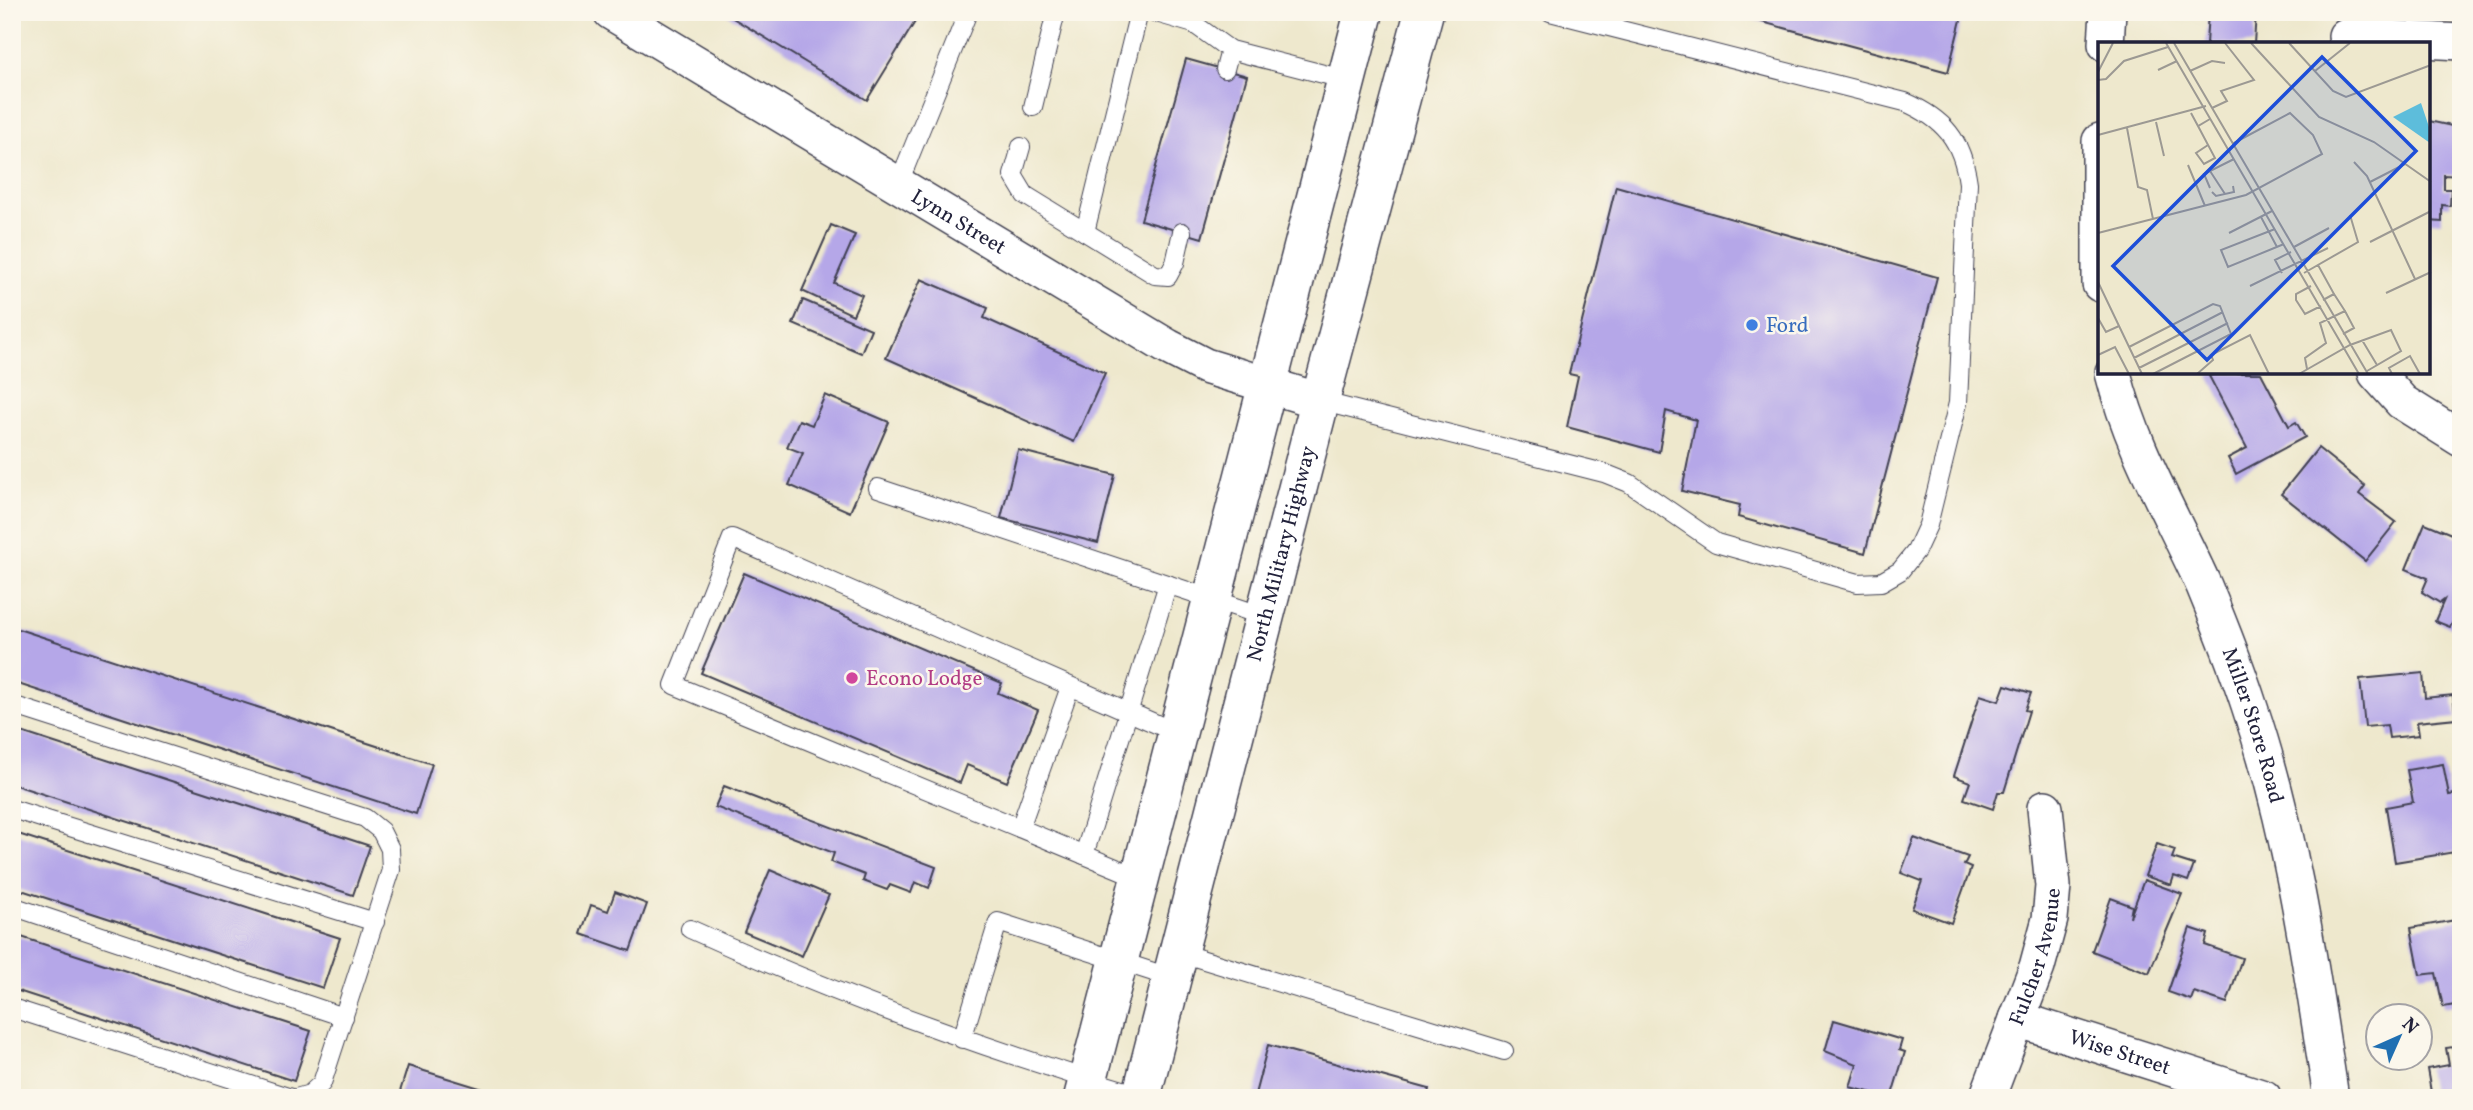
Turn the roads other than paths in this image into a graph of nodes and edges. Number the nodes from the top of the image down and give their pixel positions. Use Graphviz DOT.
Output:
graph roads {
  1 [pos="611,12"];
  2 [pos="968,12"];
  3 [pos="1056,12"];
  4 [pos="1139,12"];
  5 [pos="1153,12"];
  6 [pos="1364,12"];
  7 [pos="1424,12"];
  8 [pos="1550,12"];
  9 [pos="2108,12"];
  10 [pos="2346,31"];
  11 [pos="2106,42"];
  12 [pos="2461,42"];
  13 [pos="1230,50"];
  14 [pos="1225,69"];
  15 [pos="1347,80"];
  16 [pos="1032,107"];
  17 [pos="1021,147"];
  18 [pos="898,185"];
  19 [pos="1085,232"];
  20 [pos="1182,232"];
  21 [pos="2113,374"];
  22 [pos="2377,374"];
  23 [pos="1266,386"];
  24 [pos="1320,401"];
  25 [pos="2461,439"];
  26 [pos="878,488"];
  27 [pos="1168,584"];
  28 [pos="1212,598"];
  29 [pos="1266,617"];
  30 [pos="1070,687"];
  31 [pos="12,705"];
  32 [pos="1128,712"];
  33 [pos="1177,733"];
  34 [pos="2045,808"];
  35 [pos="12,809"];
  36 [pos="1020,828"];
  37 [pos="1084,855"];
  38 [pos="1140,878"];
  39 [pos="12,906"];
  40 [pos="375,922"];
  41 [pos="690,929"];
  42 [pos="1118,959"];
  43 [pos="1176,965"];
  44 [pos="12,1008"];
  45 [pos="344,1017"];
  46 [pos="2017,1019"];
  47 [pos="962,1039"];
  48 [pos="1504,1051"];
  49 [pos="1085,1089"];
  50 [pos="1144,1097"];
  51 [pos="293,1098"];
  52 [pos="1987,1098"];
  53 [pos="2264,1098"];
  54 [pos="2331,1098"];
  1 -- 18 [label="street, Lynn Street"];
  2 -- 18 [label="lane"];
  3 -- 16 [label="lane"];
  4 -- 19 [label="lane"];
  5 -- 13 [label="lane"];
  6 -- 15 [label="main road"];
  7 -- 24 [label="main road, North Military Highway"];
  8 -- 24 [label="lane"];
  9 -- 11 [label="street"];
  10 -- 12 [label="street"];
  13 -- 14 [label="lane"];
  13 -- 15 [label="lane"];
  15 -- 23 [label="main road"];
  17 -- 19 [label="lane"];
  18 -- 23 [label="street, Lynn Street"];
  19 -- 20 [label="lane"];
  21 -- 54 [label="street, Miller Store Road"];
  22 -- 25 [label="street"];
  23 -- 24 [label="street, Lynn Street"];
  23 -- 28 [label="main road"];
  24 -- 29 [label="main road, North Military Highway"];
  26 -- 27 [label="lane"];
  27 -- 28 [label="lane"];
  27 -- 32 [label="lane"];
  28 -- 29 [label="lane"];
  28 -- 33 [label="main road"];
  29 -- 43 [label="main road, North Military Highway"];
  30 -- 32 [label="lane"];
  30 -- 36 [label="lane"];
  30 -- 36 [label="lane"];
  31 -- 40 [label="lane"];
  32 -- 33 [label="lane"];
  32 -- 37 [label="lane"];
  33 -- 38 [label="main road"];
  34 -- 46 [label="street, Fulcher Avenue"];
  35 -- 40 [label="lane"];
  36 -- 37 [label="lane"];
  37 -- 38 [label="lane"];
  38 -- 42 [label="main road"];
  39 -- 45 [label="lane"];
  40 -- 45 [label="lane"];
  41 -- 47 [label="lane"];
  42 -- 43 [label="lane"];
  42 -- 47 [label="lane"];
  42 -- 49 [label="main road"];
  43 -- 48 [label="lane"];
  43 -- 50 [label="main road, North Military Highway"];
  44 -- 51 [label="lane"];
  45 -- 51 [label="lane"];
  46 -- 52 [label="street, Fulcher Avenue"];
  46 -- 53 [label="street, Wise Street"];
  47 -- 49 [label="lane"];
  49 -- 50 [label="lane"];
}
